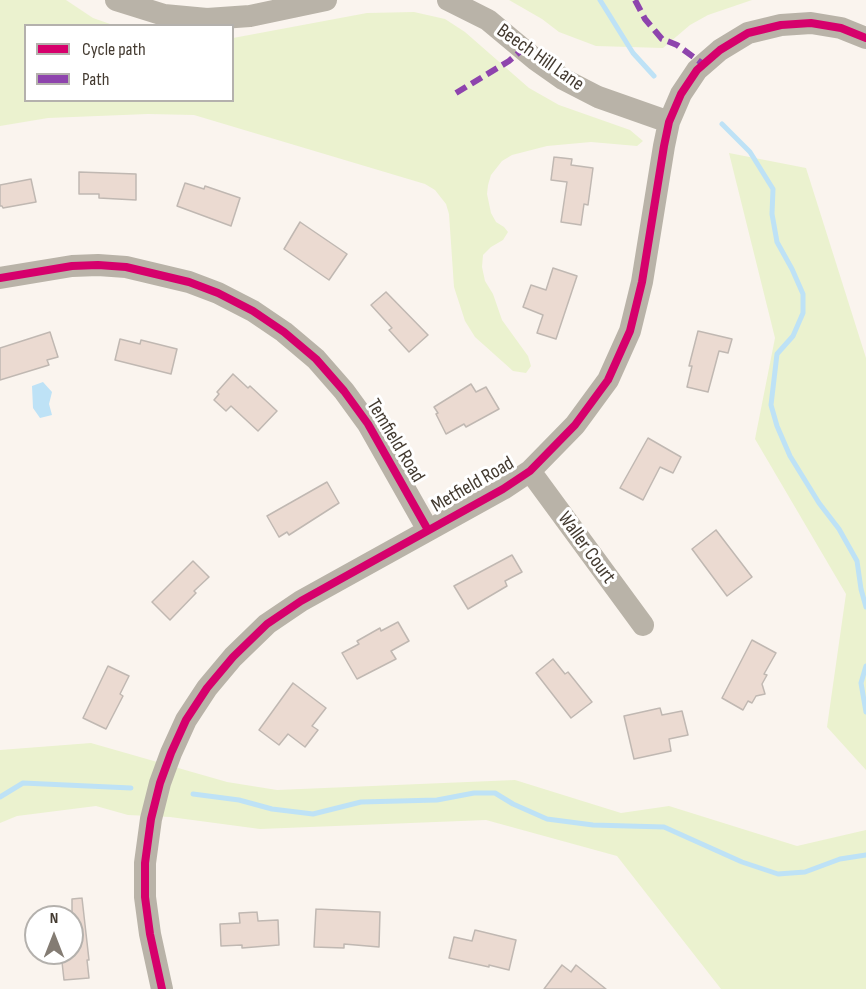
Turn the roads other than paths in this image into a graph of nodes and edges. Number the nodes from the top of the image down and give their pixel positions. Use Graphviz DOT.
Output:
graph roads {
  1 [pos="116,0"];
  2 [pos="326,0"];
  3 [pos="448,0"];
  4 [pos="866,38"];
  5 [pos="669,122"];
  6 [pos="0,278"];
  7 [pos="530,471"];
  8 [pos="428,530"];
  9 [pos="643,625"];
  10 [pos="162,989"];
  1 -- 2 [label="street"];
  3 -- 5 [label="street, Beech Hill Lane"];
  4 -- 5 [label="street, Metfield Road"];
  5 -- 7 [label="street, Metfield Road"];
  6 -- 8 [label="street, Temfield Road"];
  7 -- 8 [label="street, Metfield Road"];
  7 -- 9 [label="street, Waller Court"];
  8 -- 10 [label="street, Metfield Road"];
}
